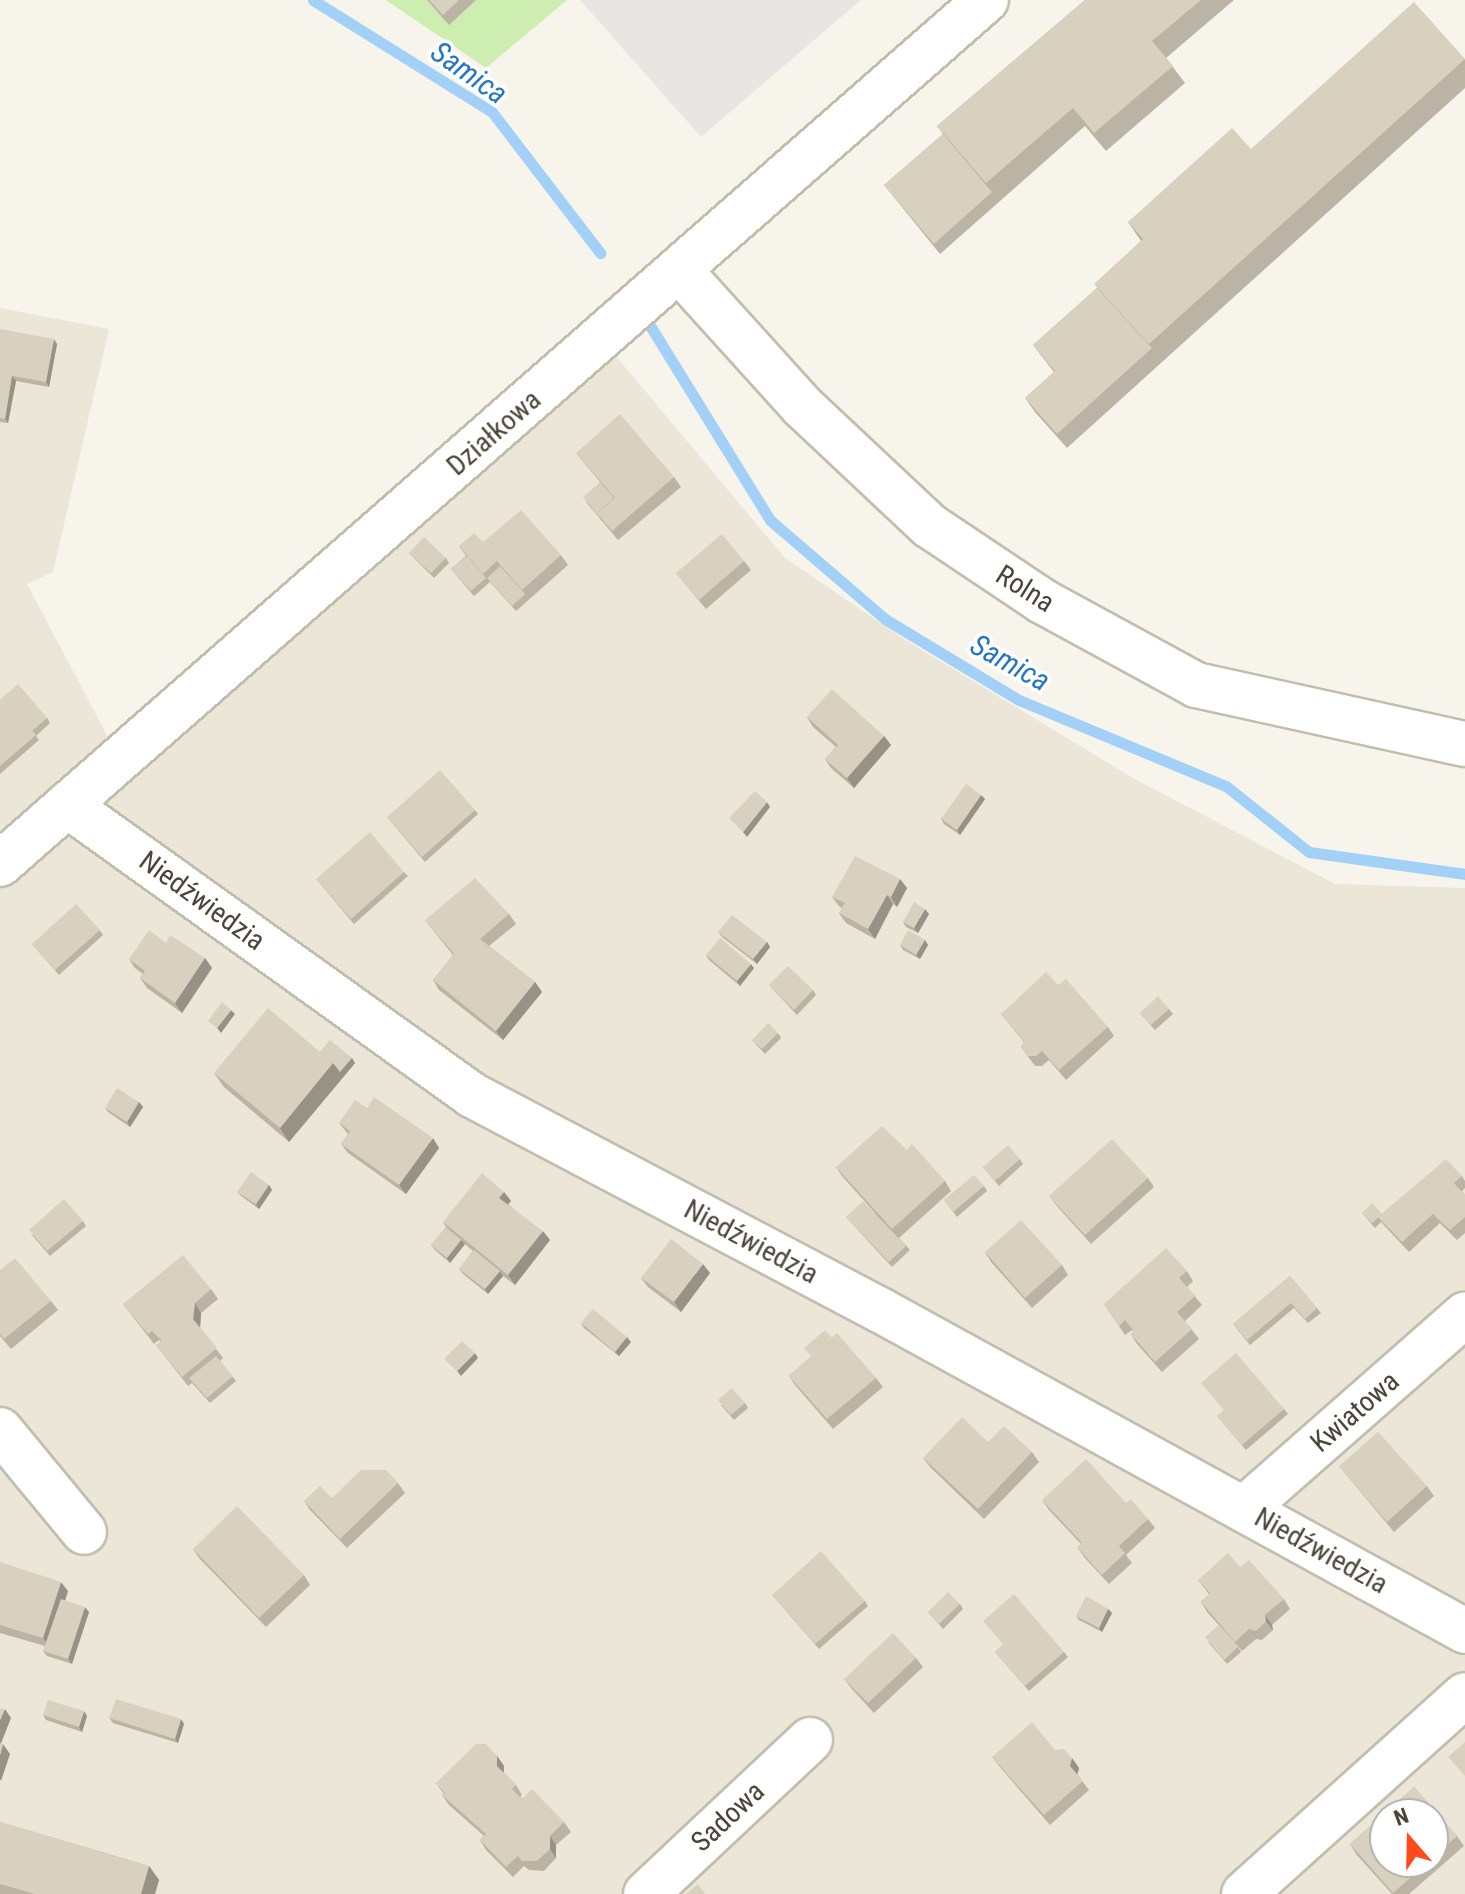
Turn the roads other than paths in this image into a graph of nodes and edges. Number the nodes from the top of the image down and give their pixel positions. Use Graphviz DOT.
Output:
graph roads {
  1 [pos="986,0"];
  2 [pos="680,271"];
  3 [pos="1465,744"];
  4 [pos="67,805"];
  5 [pos="0,864"];
  6 [pos="1465,1315"];
  7 [pos="0,1430"];
  8 [pos="1245,1508"];
  9 [pos="84,1532"];
  10 [pos="1465,1631"];
  11 [pos="1465,1695"];
  12 [pos="810,1740"];
  13 [pos="646,1894"];
  14 [pos="1244,1894"];
  1 -- 2 [label="street, Działkowa"];
  2 -- 3 [label="street, Rolna"];
  2 -- 4 [label="street, Działkowa"];
  4 -- 5 [label="street, Działkowa"];
  4 -- 8 [label="street, Niedźwiedzia"];
  6 -- 8 [label="street, Kwiatowa"];
  7 -- 9 [label="street"];
  8 -- 10 [label="street, Niedźwiedzia"];
  11 -- 14 [label="street"];
  12 -- 13 [label="street, Sadowa"];
}
